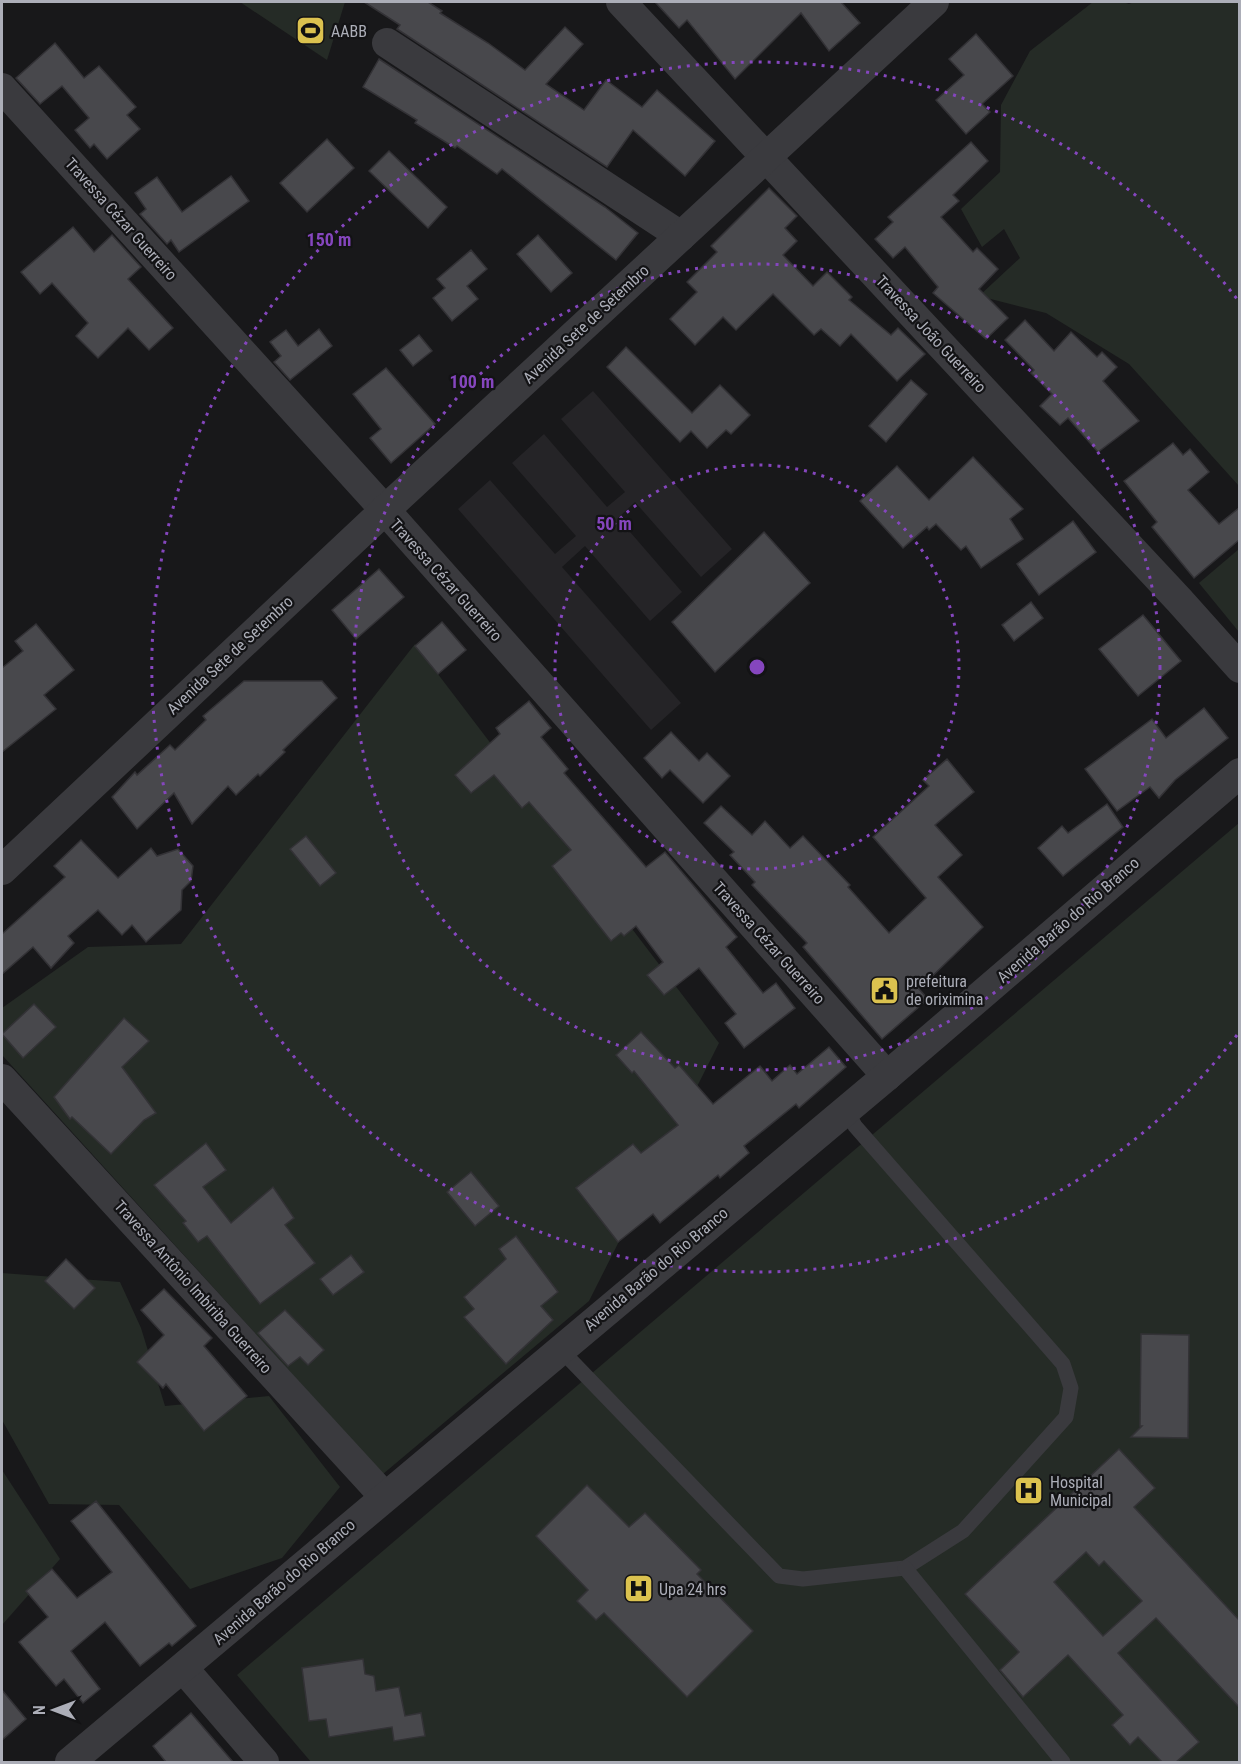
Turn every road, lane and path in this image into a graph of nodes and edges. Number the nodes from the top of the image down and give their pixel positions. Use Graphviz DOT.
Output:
graph roads {
  1 [pos="621,2"];
  2 [pos="934,2"];
  3 [pos="387,43"];
  4 [pos="2,88"];
  5 [pos="766,156"];
  6 [pos="681,236"];
  7 [pos="384,510"];
  8 [pos="1239,668"];
  9 [pos="1239,773"];
  10 [pos="2,870"];
  11 [pos="887,1076"];
  12 [pos="2,1078"];
  13 [pos="846,1110"];
  14 [pos="560,1349"];
  15 [pos="384,1496"];
  16 [pos="905,1568"];
  17 [pos="183,1668"];
  18 [pos="70,1762"];
  19 [pos="264,1762"];
  20 [pos="1063,1762"];
  1 -- 5 [label="street, Travessa João Guerreiro"];
  2 -- 5 [label="street, Avenida Sete de Setembro"];
  3 -- 6 [label="street"];
  4 -- 7 [label="street, Travessa Cézar Guerreiro"];
  5 -- 6 [label="street, Avenida Sete de Setembro"];
  5 -- 8 [label="street, Travessa João Guerreiro"];
  6 -- 7 [label="street, Avenida Sete de Setembro"];
  7 -- 10 [label="street, Avenida Sete de Setembro"];
  7 -- 11 [label="street, Travessa Cézar Guerreiro"];
  9 -- 11 [label="street, Avenida Barão do Rio Branco"];
  11 -- 13 [label="street, Avenida Barão do Rio Branco"];
  12 -- 15 [label="street, Travessa Antônio Imbiriba Guerreiro"];
  13 -- 14 [label="street, Avenida Barão do Rio Branco"];
  13 -- 16 [label="lane"];
  14 -- 15 [label="street, Avenida Barão do Rio Branco"];
  14 -- 16 [label="lane"];
  15 -- 17 [label="street, Avenida Barão do Rio Branco"];
  16 -- 20 [label="lane"];
  17 -- 18 [label="street, Avenida Barão do Rio Branco"];
  17 -- 19 [label="street"];
}
